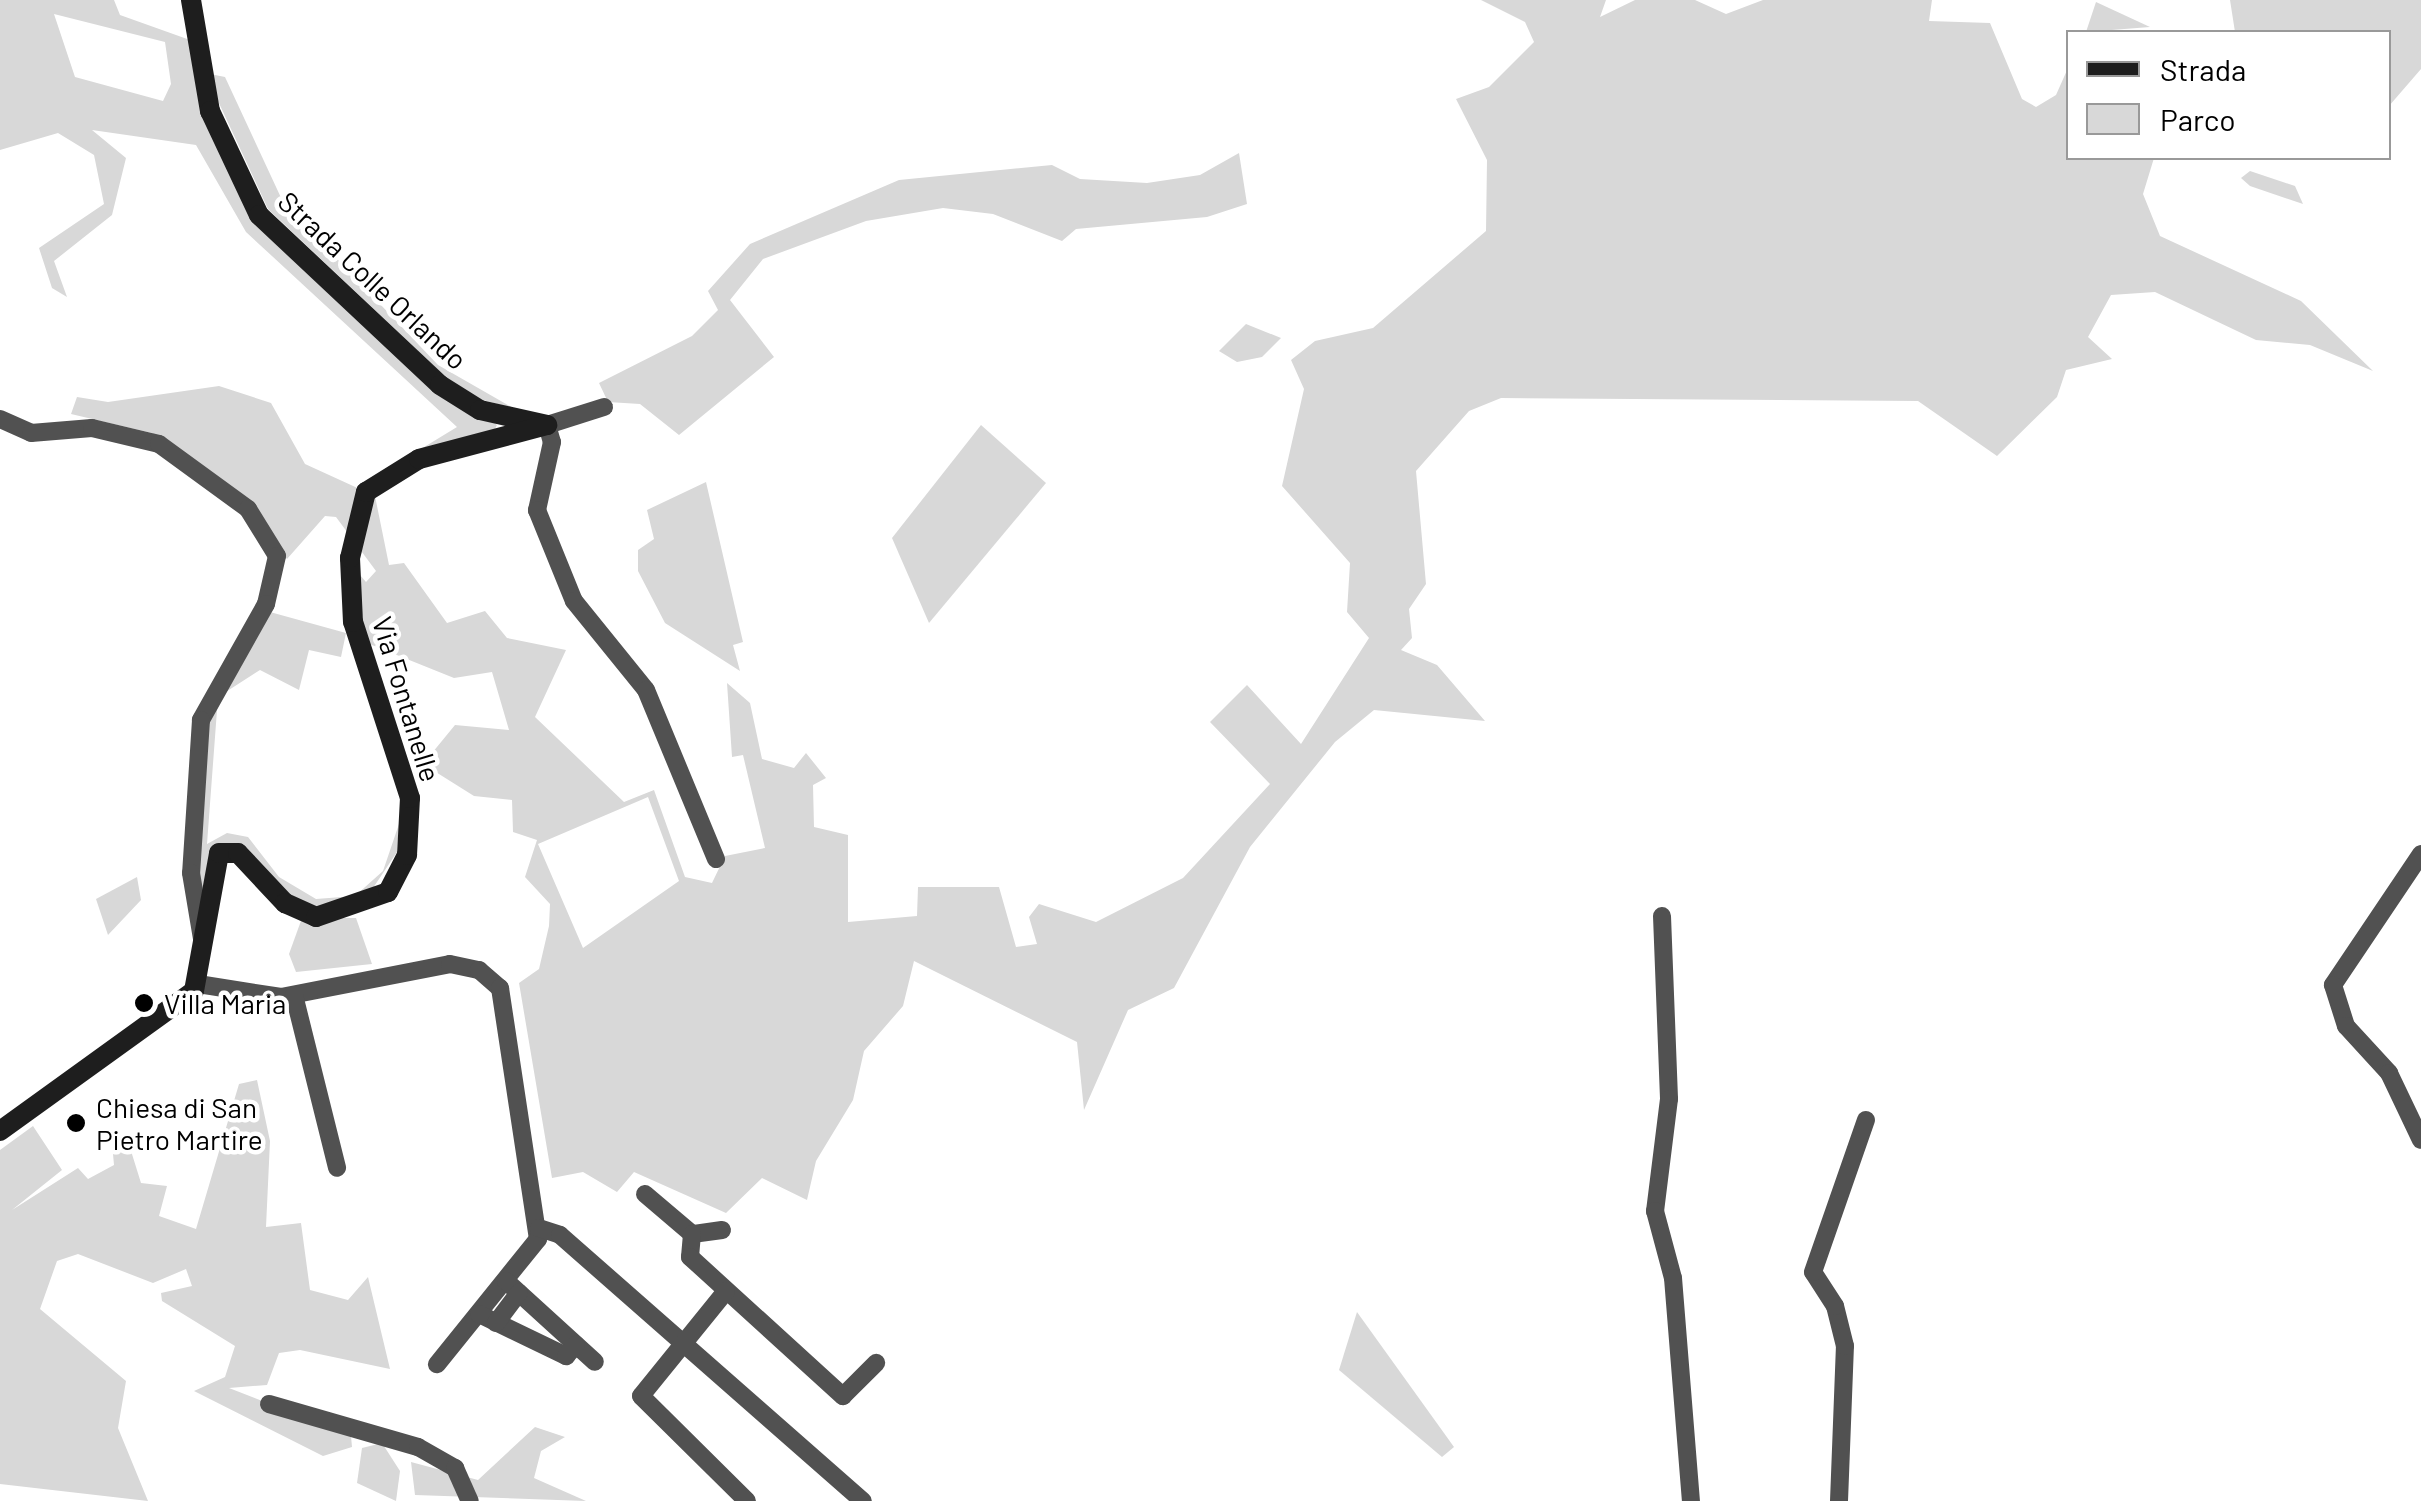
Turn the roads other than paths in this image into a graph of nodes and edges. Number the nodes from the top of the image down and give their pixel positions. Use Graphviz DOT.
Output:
graph roads {
  1 [pos="190,0"];
  2 [pos="604,407"];
  3 [pos="0,420"];
  4 [pos="547,425"];
  5 [pos="2421,854"];
  6 [pos="716,859"];
  7 [pos="1662,916"];
  8 [pos="203,945"];
  9 [pos="198,984"];
  10 [pos="294,994"];
  11 [pos="1866,1120"];
  12 [pos="0,1131"];
  13 [pos="2421,1140"];
  14 [pos="337,1168"];
  15 [pos="645,1194"];
  16 [pos="539,1228"];
  17 [pos="722,1230"];
  18 [pos="692,1234"];
  19 [pos="512,1287"];
  20 [pos="726,1292"];
  21 [pos="487,1318"];
  22 [pos="682,1343"];
  23 [pos="576,1345"];
  24 [pos="595,1362"];
  25 [pos="437,1364"];
  26 [pos="876,1364"];
  27 [pos="269,1404"];
  28 [pos="858,1498"];
  29 [pos="470,1501"];
  30 [pos="747,1501"];
  31 [pos="1691,1501"];
  32 [pos="1839,1501"];
  1 -- 4 [label="street, Strada Colle Orlando"];
  2 -- 4 [label="street, Via Fontanelle"];
  3 -- 8 [label="street"];
  4 -- 6 [label="street"];
  4 -- 8 [label="street, Via Fontanelle"];
  5 -- 13 [label="street"];
  7 -- 31 [label="street"];
  8 -- 9 [label="street, Via Fontanelle"];
  9 -- 10 [label="street"];
  9 -- 12 [label="street"];
  10 -- 14 [label="street"];
  10 -- 16 [label="street"];
  11 -- 32 [label="street"];
  15 -- 18 [label="street"];
  16 -- 19 [label="street"];
  16 -- 22 [label="street"];
  17 -- 18 [label="street"];
  18 -- 20 [label="street"];
  19 -- 21 [label="street"];
  19 -- 23 [label="street"];
  20 -- 22 [label="street"];
  20 -- 26 [label="street"];
  21 -- 23 [label="street"];
  21 -- 25 [label="street"];
  22 -- 28 [label="street"];
  22 -- 30 [label="street"];
  23 -- 24 [label="street"];
  27 -- 29 [label="street"];
}
